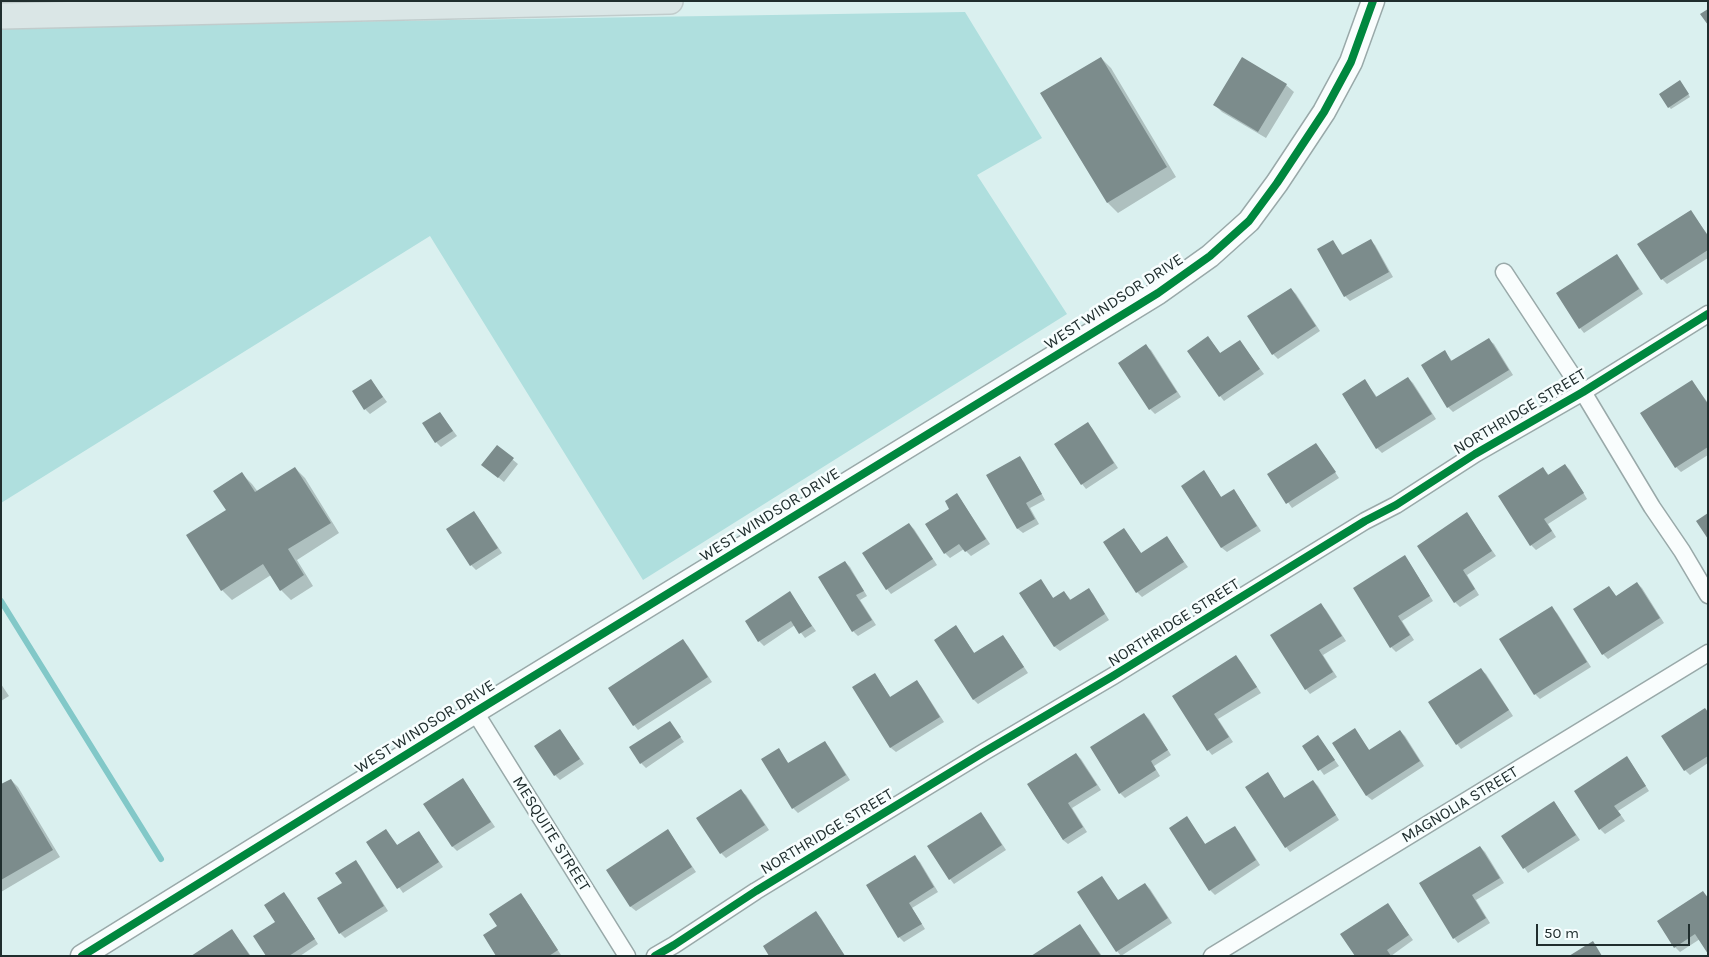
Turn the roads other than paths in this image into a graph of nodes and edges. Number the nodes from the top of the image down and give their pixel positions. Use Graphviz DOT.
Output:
graph roads {
  1 [pos="670,1"];
  2 [pos="1373,1"];
  3 [pos="655,2"];
  4 [pos="1,16"];
  5 [pos="1504,272"];
  6 [pos="1708,314"];
  7 [pos="1583,392"];
  8 [pos="1708,595"];
  9 [pos="1708,653"];
  10 [pos="475,712"];
  11 [pos="82,956"];
  12 [pos="626,956"];
  13 [pos="655,956"];
  14 [pos="1212,956"];
  1 -- 3 [label="main road"];
  2 -- 10 [label="street, WEST WINDSOR DRIVE"];
  3 -- 4 [label="main road"];
  5 -- 7 [label="street"];
  6 -- 7 [label="street, NORTHRIDGE STREET"];
  7 -- 8 [label="street"];
  7 -- 13 [label="street, NORTHRIDGE STREET"];
  9 -- 14 [label="street, MAGNOLIA STREET"];
  10 -- 11 [label="street, WEST WINDSOR DRIVE"];
  10 -- 12 [label="street, MESQUITE STREET"];
}
